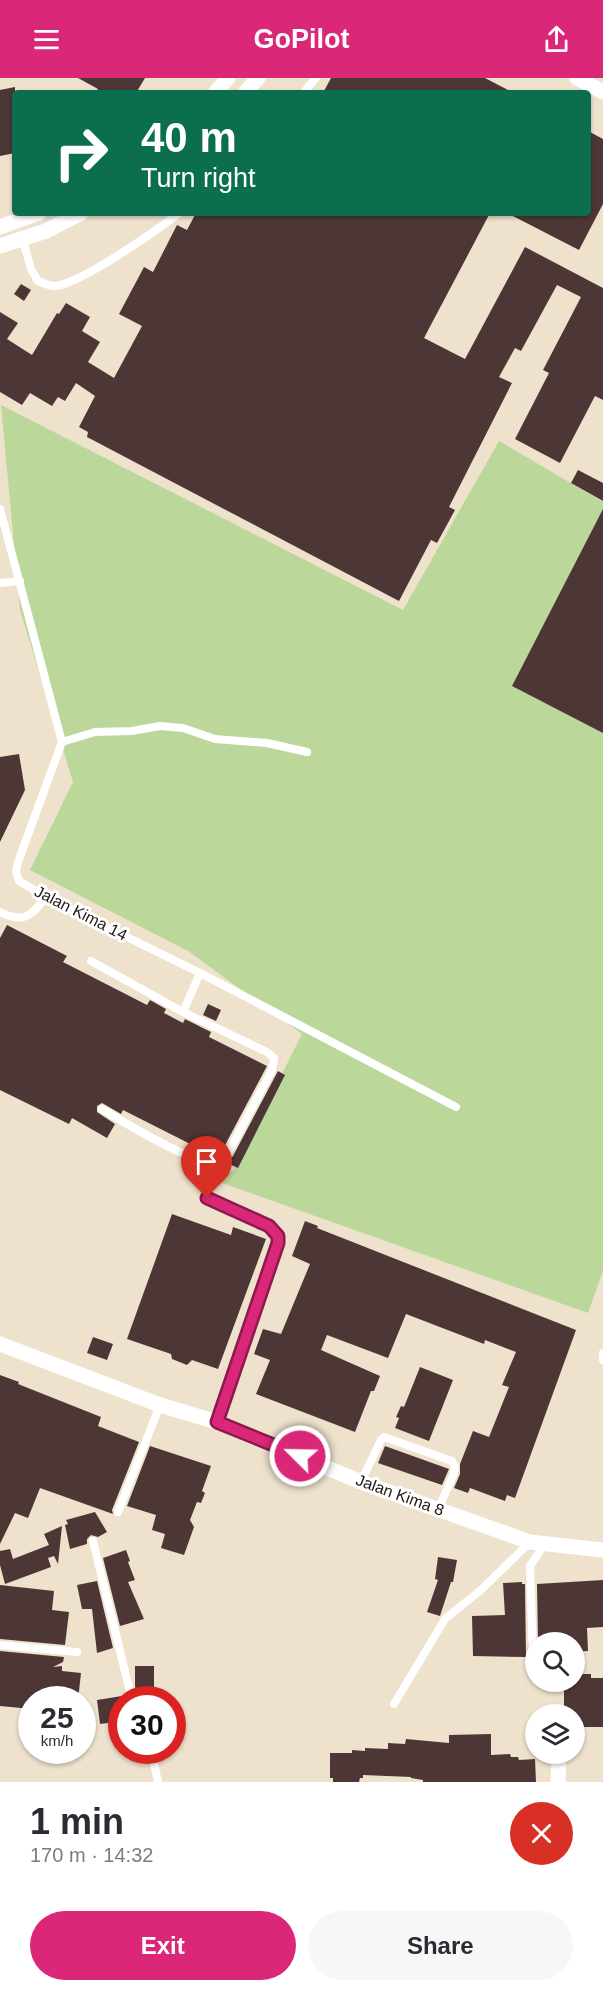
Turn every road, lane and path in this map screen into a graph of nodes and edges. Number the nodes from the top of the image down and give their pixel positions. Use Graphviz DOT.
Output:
graph roads {
  1 [pos="228,78"];
  2 [pos="258,78"];
  3 [pos="316,78"];
  4 [pos="577,78"];
  5 [pos="218,90"];
  6 [pos="248,90"];
  7 [pos="306,90"];
  8 [pos="603,92"];
  9 [pos="31,216"];
  10 [pos="75,216"];
  11 [pos="175,216"];
  12 [pos="0,227"];
  13 [pos="23,240"];
  14 [pos="0,246"];
  15 [pos="0,509"];
  16 [pos="20,581"];
  17 [pos="0,583"];
  18 [pos="62,742"];
  19 [pos="307,752"];
  20 [pos="46,897"];
  21 [pos="0,912"];
  22 [pos="91,961"];
  23 [pos="200,973"];
  24 [pos="183,1012"];
  25 [pos="456,1107"];
  26 [pos="102,1109"];
  27 [pos="207,1198"];
  28 [pos="0,1344"];
  29 [pos="603,1353"];
  30 [pos="603,1360"];
  31 [pos="160,1405"];
  32 [pos="217,1422"];
  33 [pos="361,1482"];
  34 [pos="438,1510"];
  35 [pos="118,1512"];
  36 [pos="93,1541"];
  37 [pos="537,1544"];
  38 [pos="603,1550"];
  39 [pos="532,1632"];
  40 [pos="0,1645"];
  41 [pos="77,1652"];
  42 [pos="129,1686"];
  43 [pos="394,1704"];
  44 [pos="154,1764"];
  45 [pos="559,1764"];
  46 [pos="158,1782"];
  47 [pos="558,1782"];
  1 -- 5 [label="street"];
  2 -- 6 [label="street"];
  3 -- 7 [label="lane"];
  4 -- 8 [label="street"];
  9 -- 12 [label="street"];
  10 -- 13 [label="street"];
  11 -- 13 [label="lane"];
  13 -- 14 [label="street"];
  15 -- 16 [label="lane"];
  16 -- 17 [label="lane"];
  16 -- 18 [label="lane"];
  18 -- 19 [label="lane"];
  18 -- 20 [label="lane, Jalan Kima 14"];
  20 -- 21 [label="lane"];
  20 -- 23 [label="lane, Jalan Kima 14"];
  22 -- 24 [label="lane"];
  23 -- 24 [label="lane"];
  23 -- 25 [label="lane, Jalan Kima 14"];
  24 -- 26 [label="lane"];
  27 -- 32 [label="lane"];
  28 -- 31 [label="street, Jalan Kima 8"];
  29 -- 30 [label="lane"];
  31 -- 32 [label="street, Jalan Kima 8"];
  31 -- 35 [label="lane"];
  32 -- 33 [label="street, Jalan Kima 8"];
  33 -- 34 [label="street, Jalan Kima 8"];
  33 -- 34 [label="lane"];
  34 -- 37 [label="street, Jalan Kima 8"];
  36 -- 42 [label="lane"];
  37 -- 38 [label="street, Jalan Kima 8"];
  37 -- 39 [label="lane"];
  37 -- 43 [label="lane"];
  40 -- 41 [label="lane"];
  44 -- 46 [label="lane"];
  45 -- 47 [label="street"];
}
